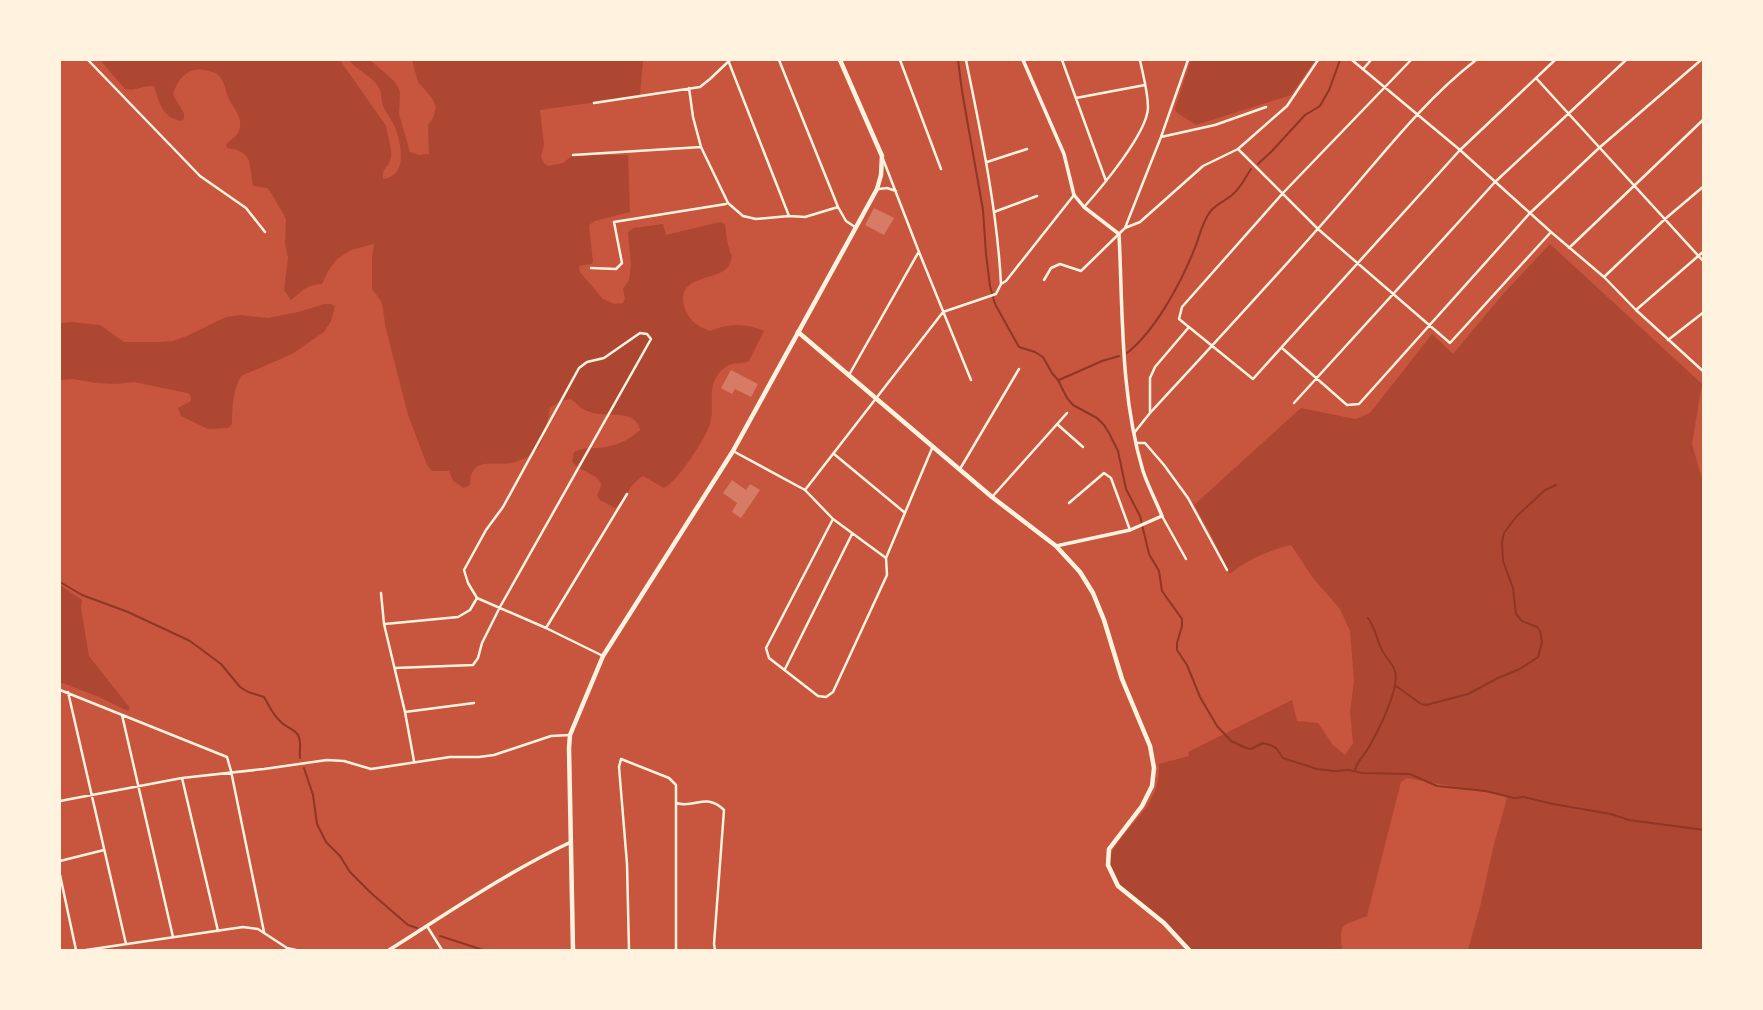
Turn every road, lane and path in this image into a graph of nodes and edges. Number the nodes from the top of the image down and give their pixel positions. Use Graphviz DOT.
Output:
graph roads {
  1 [pos="88,60"];
  2 [pos="729,60"];
  3 [pos="779,60"];
  4 [pos="840,60"];
  5 [pos="900,60"];
  6 [pos="966,60"];
  7 [pos="1023,60"];
  8 [pos="1062,60"];
  9 [pos="1140,60"];
  10 [pos="1188,60"];
  11 [pos="1318,60"];
  12 [pos="1352,60"];
  13 [pos="1371,60"];
  14 [pos="1411,60"];
  15 [pos="1476,60"];
  16 [pos="1555,60"];
  17 [pos="1626,60"];
  18 [pos="1701,60"];
  19 [pos="1364,68"];
  20 [pos="1536,78"];
  21 [pos="1145,85"];
  22 [pos="1385,86"];
  23 [pos="689,88"];
  24 [pos="1076,97"];
  25 [pos="594,103"];
  26 [pos="1266,107"];
  27 [pos="1568,114"];
  28 [pos="1417,115"];
  29 [pos="1703,119"];
  30 [pos="1161,137"];
  31 [pos="701,147"];
  32 [pos="1600,148"];
  33 [pos="1027,149"];
  34 [pos="1238,149"];
  35 [pos="1460,150"];
  36 [pos="573,155"];
  37 [pos="882,156"];
  38 [pos="987,162"];
  39 [pos="942,169"];
  40 [pos="1495,182"];
  41 [pos="1106,183"];
  42 [pos="1633,185"];
  43 [pos="1703,186"];
  44 [pos="877,189"];
  45 [pos="896,191"];
  46 [pos="1283,193"];
  47 [pos="1074,195"];
  48 [pos="1037,196"];
  49 [pos="728,203"];
  50 [pos="838,207"];
  51 [pos="1084,207"];
  52 [pos="995,212"];
  53 [pos="1530,213"];
  54 [pos="789,216"];
  55 [pos="1665,219"];
  56 [pos="856,228"];
  57 [pos="1125,228"];
  58 [pos="1318,229"];
  59 [pos="265,232"];
  60 [pos="1551,232"];
  61 [pos="1119,234"];
  62 [pos="1569,248"];
  63 [pos="1703,251"];
  64 [pos="919,252"];
  65 [pos="1698,256"];
  66 [pos="1703,262"];
  67 [pos="1357,263"];
  68 [pos="591,268"];
  69 [pos="1604,277"];
  70 [pos="1044,280"];
  71 [pos="1001,284"];
  72 [pos="1393,293"];
  73 [pos="1636,310"];
  74 [pos="943,312"];
  75 [pos="1703,312"];
  76 [pos="1430,324"];
  77 [pos="1189,327"];
  78 [pos="799,332"];
  79 [pos="1668,340"];
  80 [pos="1213,346"];
  81 [pos="1282,348"];
  82 [pos="1019,369"];
  83 [pos="1703,372"];
  84 [pos="849,375"];
  85 [pos="1317,378"];
  86 [pos="971,380"];
  87 [pos="877,397"];
  88 [pos="1294,403"];
  89 [pos="1067,413"];
  90 [pos="1150,413"];
  91 [pos="1057,424"];
  92 [pos="1134,433"];
  93 [pos="1136,443"];
  94 [pos="933,446"];
  95 [pos="1083,447"];
  96 [pos="733,451"];
  97 [pos="834,454"];
  98 [pos="960,469"];
  99 [pos="805,491"];
  100 [pos="627,494"];
  101 [pos="992,497"];
  102 [pos="1069,503"];
  103 [pos="905,512"];
  104 [pos="1162,516"];
  105 [pos="833,519"];
  106 [pos="1130,530"];
  107 [pos="853,534"];
  108 [pos="1056,546"];
  109 [pos="886,558"];
  110 [pos="1185,559"];
  111 [pos="1227,570"];
  112 [pos="381,593"];
  113 [pos="477,598"];
  114 [pos="500,607"];
  115 [pos="384,624"];
  116 [pos="546,628"];
  117 [pos="603,656"];
  118 [pos="395,668"];
  119 [pos="785,669"];
  120 [pos="60,690"];
  121 [pos="68,692"];
  122 [pos="474,703"];
  123 [pos="405,712"];
  124 [pos="121,714"];
  125 [pos="570,734"];
  126 [pos="414,761"];
  127 [pos="231,771"];
  128 [pos="182,778"];
  129 [pos="137,785"];
  130 [pos="91,795"];
  131 [pos="60,801"];
  132 [pos="676,803"];
  133 [pos="571,842"];
  134 [pos="104,850"];
  135 [pos="60,861"];
  136 [pos="60,875"];
  137 [pos="427,926"];
  138 [pos="218,931"];
  139 [pos="264,932"];
  140 [pos="173,937"];
  141 [pos="126,944"];
  142 [pos="76,950"];
  143 [pos="86,950"];
  144 [pos="296,950"];
  145 [pos="389,950"];
  146 [pos="442,950"];
  147 [pos="573,950"];
  148 [pos="629,950"];
  149 [pos="676,950"];
  150 [pos="715,950"];
  151 [pos="1189,950"];
  1 -- 59 [label="street"];
  2 -- 23 [label="street"];
  2 -- 54 [label="street"];
  3 -- 50 [label="street"];
  4 -- 37 [label="main road"];
  5 -- 39 [label="street"];
  6 -- 38 [label="street"];
  7 -- 47 [label="street"];
  8 -- 24 [label="street"];
  9 -- 21 [label="street"];
  10 -- 30 [label="street"];
  11 -- 34 [label="street"];
  12 -- 19 [label="street"];
  13 -- 19 [label="street"];
  14 -- 22 [label="street"];
  15 -- 28 [label="street"];
  16 -- 20 [label="street"];
  17 -- 27 [label="street"];
  18 -- 32 [label="street"];
  19 -- 22 [label="street"];
  20 -- 27 [label="street"];
  20 -- 35 [label="street"];
  21 -- 24 [label="street"];
  21 -- 41 [label="street"];
  22 -- 28 [label="street"];
  22 -- 46 [label="street"];
  23 -- 25 [label="street"];
  23 -- 31 [label="street"];
  24 -- 41 [label="street"];
  26 -- 30 [label="street"];
  27 -- 32 [label="street"];
  27 -- 40 [label="street"];
  28 -- 35 [label="street"];
  28 -- 58 [label="street"];
  29 -- 42 [label="street"];
  30 -- 57 [label="street"];
  31 -- 36 [label="street"];
  31 -- 49 [label="street"];
  32 -- 42 [label="street"];
  32 -- 53 [label="street"];
  33 -- 38 [label="street"];
  34 -- 46 [label="street"];
  34 -- 57 [label="street"];
  35 -- 40 [label="street"];
  35 -- 67 [label="street"];
  37 -- 44 [label="main road"];
  37 -- 45 [label="street"];
  38 -- 52 [label="street"];
  40 -- 53 [label="street"];
  40 -- 72 [label="street"];
  41 -- 51 [label="street"];
  42 -- 55 [label="street"];
  42 -- 62 [label="street"];
  43 -- 55 [label="street"];
  44 -- 45 [label="street"];
  44 -- 56 [label="main road"];
  45 -- 64 [label="street"];
  46 -- 58 [label="street"];
  46 -- 77 [label="street"];
  47 -- 51 [label="street"];
  47 -- 71 [label="street"];
  48 -- 52 [label="street"];
  49 -- 54 [label="street"];
  49 -- 68 [label="street"];
  50 -- 54 [label="street"];
  50 -- 56 [label="street"];
  51 -- 61 [label="street"];
  52 -- 71 [label="street"];
  53 -- 60 [label="street"];
  53 -- 76 [label="street"];
  55 -- 65 [label="street"];
  55 -- 69 [label="street"];
  56 -- 78 [label="main road"];
  57 -- 61 [label="street"];
  58 -- 67 [label="street"];
  58 -- 80 [label="street"];
  60 -- 62 [label="street"];
  60 -- 76 [label="street"];
  61 -- 70 [label="street"];
  61 -- 92 [label="street"];
  62 -- 69 [label="street"];
  63 -- 65 [label="street"];
  64 -- 74 [label="street"];
  64 -- 84 [label="street"];
  65 -- 66 [label="street"];
  65 -- 73 [label="street"];
  67 -- 72 [label="street"];
  67 -- 81 [label="street"];
  69 -- 73 [label="street"];
  71 -- 74 [label="street"];
  72 -- 76 [label="street"];
  72 -- 85 [label="street"];
  73 -- 79 [label="street"];
  74 -- 86 [label="street"];
  74 -- 87 [label="street"];
  75 -- 79 [label="street"];
  76 -- 85 [label="street"];
  77 -- 80 [label="street"];
  77 -- 90 [label="street"];
  78 -- 84 [label="main road"];
  78 -- 96 [label="main road"];
  79 -- 83 [label="street"];
  80 -- 81 [label="street"];
  80 -- 90 [label="street"];
  81 -- 85 [label="street"];
  82 -- 98 [label="street"];
  84 -- 87 [label="main road"];
  85 -- 88 [label="street"];
  87 -- 94 [label="main road"];
  87 -- 97 [label="street"];
  89 -- 91 [label="street"];
  90 -- 92 [label="street"];
  91 -- 95 [label="street"];
  91 -- 101 [label="street"];
  92 -- 93 [label="street"];
  93 -- 104 [label="street"];
  93 -- 111 [label="street"];
  94 -- 98 [label="main road"];
  94 -- 103 [label="street"];
  96 -- 99 [label="street"];
  96 -- 117 [label="main road"];
  97 -- 99 [label="street"];
  97 -- 103 [label="street"];
  98 -- 101 [label="main road"];
  99 -- 105 [label="street"];
  100 -- 116 [label="street"];
  101 -- 108 [label="main road"];
  102 -- 106 [label="street"];
  103 -- 109 [label="street"];
  104 -- 106 [label="street"];
  104 -- 110 [label="street"];
  105 -- 107 [label="street"];
  105 -- 119 [label="street"];
  106 -- 108 [label="street"];
  107 -- 109 [label="street"];
  107 -- 119 [label="street"];
  108 -- 151 [label="main road"];
  109 -- 119 [label="street"];
  112 -- 115 [label="street"];
  113 -- 114 [label="street"];
  113 -- 114 [label="street"];
  113 -- 115 [label="street"];
  114 -- 116 [label="street"];
  114 -- 118 [label="street"];
  115 -- 118 [label="street"];
  116 -- 117 [label="street"];
  117 -- 125 [label="main road"];
  118 -- 123 [label="street"];
  120 -- 121 [label="street"];
  121 -- 124 [label="street"];
  121 -- 130 [label="street"];
  122 -- 123 [label="street"];
  123 -- 126 [label="street"];
  124 -- 127 [label="street"];
  124 -- 129 [label="street"];
  125 -- 126 [label="street"];
  125 -- 133 [label="main road"];
  126 -- 127 [label="street"];
  127 -- 128 [label="street"];
  127 -- 139 [label="street"];
  128 -- 129 [label="street"];
  128 -- 138 [label="street"];
  129 -- 130 [label="street"];
  129 -- 140 [label="street"];
  130 -- 131 [label="street"];
  130 -- 134 [label="street"];
  132 -- 148 [label="street"];
  132 -- 149 [label="street"];
  132 -- 150 [label="street"];
  133 -- 137 [label="street"];
  133 -- 147 [label="main road"];
  134 -- 135 [label="street"];
  134 -- 141 [label="street"];
  136 -- 142 [label="street"];
  137 -- 145 [label="street"];
  137 -- 146 [label="street"];
  138 -- 139 [label="street"];
  138 -- 140 [label="street"];
  139 -- 144 [label="street"];
  140 -- 141 [label="street"];
  141 -- 143 [label="street"];
}
